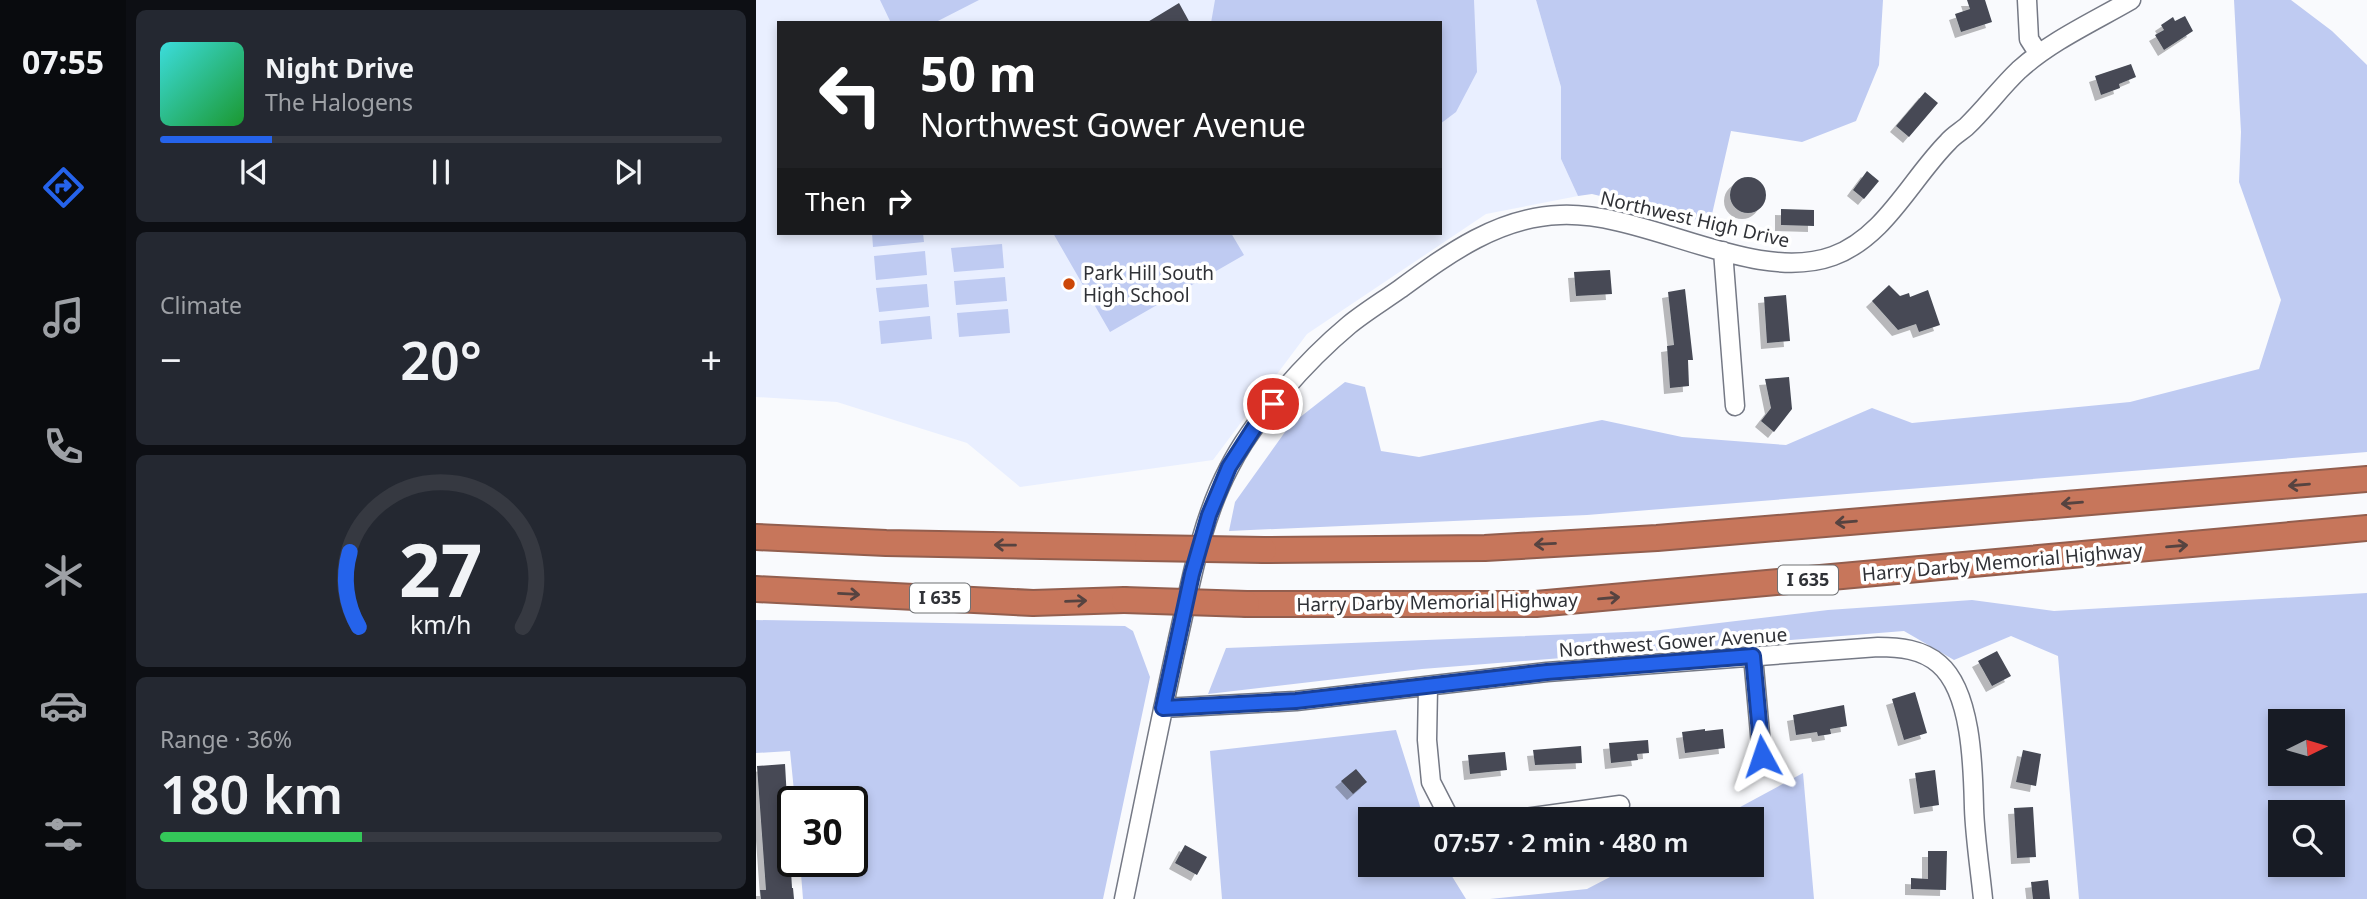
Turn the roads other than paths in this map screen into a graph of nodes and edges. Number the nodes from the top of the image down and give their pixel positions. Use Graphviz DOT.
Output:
graph roads {
  1 [pos="2026,0"];
  2 [pos="2131,0"];
  3 [pos="2038,53"];
  4 [pos="1723,251"];
  5 [pos="1735,406"];
  6 [pos="2367,479"];
  7 [pos="2367,528"];
  8 [pos="756,537"];
  9 [pos="756,589"];
  10 [pos="813,592"];
  11 [pos="756,600"];
  12 [pos="1753,656"];
  13 [pos="1428,687"];
  14 [pos="1163,708"];
  15 [pos="1762,756"];
  16 [pos="1620,806"];
  17 [pos="1444,807"];
  18 [pos="1612,807"];
  19 [pos="1124,899"];
  20 [pos="1983,899"];
  1 -- 3 [label="street"];
  2 -- 3 [label="street, Northwest High Drive"];
  3 -- 4 [label="street, Northwest High Drive"];
  4 -- 5 [label="street"];
  4 -- 14 [label="street, Northwest High Drive"];
  6 -- 8 [label="highway, one-way, bridge"];
  10 -- 7 [label="highway, Harry Darby Memorial Highway / I 635, one-way, bridge"];
  9 -- 10 [label="highway, Harry Darby Memorial Highway / I 635"];
  10 -- 11 [label="highway"];
  12 -- 13 [label="street, Northwest Gower Avenue"];
  12 -- 15 [label="street"];
  12 -- 20 [label="street, Northwest Gower Avenue"];
  13 -- 14 [label="street, Northwest Gower Avenue"];
  13 -- 17 [label="street"];
  14 -- 19 [label="street, Northwest High Drive"];
  16 -- 18 [label="street"];
}
